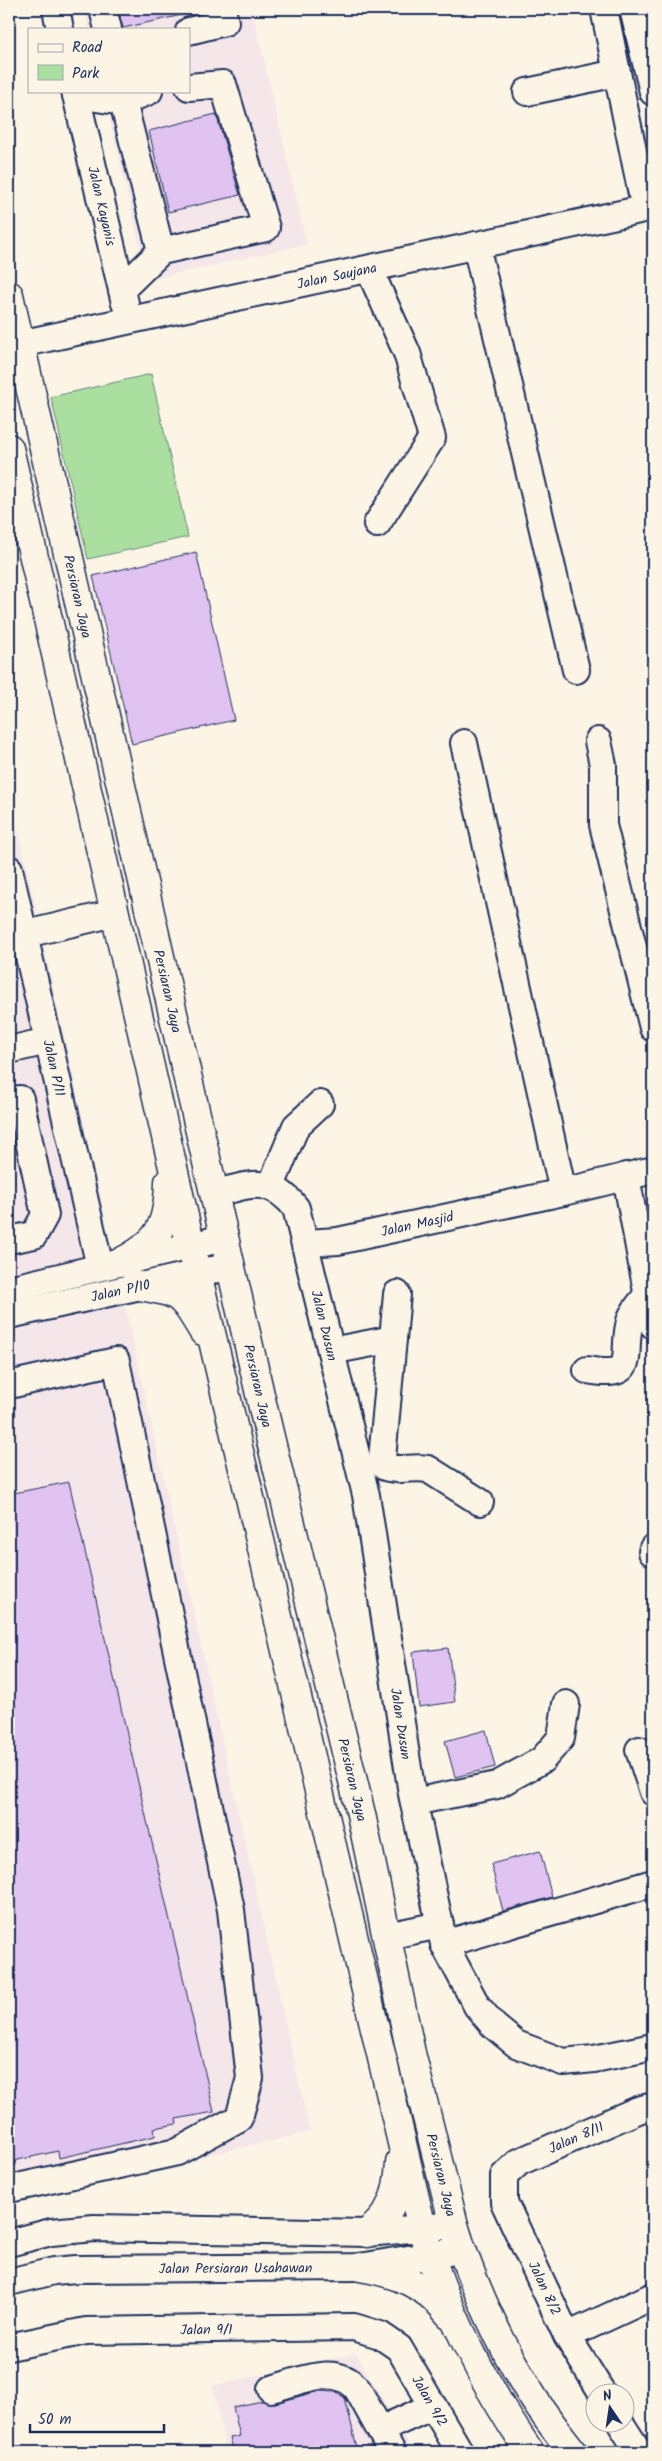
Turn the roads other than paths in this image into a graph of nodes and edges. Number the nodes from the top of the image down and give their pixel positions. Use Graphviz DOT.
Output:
graph roads {
  1 [pos="56,9"];
  2 [pos="103,9"];
  3 [pos="222,9"];
  4 [pos="604,9"];
  5 [pos="641,17"];
  6 [pos="60,28"];
  7 [pos="108,28"];
  8 [pos="190,31"];
  9 [pos="617,73"];
  10 [pos="190,86"];
  11 [pos="147,92"];
  12 [pos="527,92"];
  13 [pos="653,92"];
  14 [pos="75,93"];
  15 [pos="123,102"];
  16 [pos="649,208"];
  17 [pos="476,245"];
  18 [pos="161,251"];
  19 [pos="369,268"];
  20 [pos="122,289"];
  21 [pos="9,294"];
  22 [pos="129,321"];
  23 [pos="20,344"];
  24 [pos="9,448"];
  25 [pos="377,524"];
  26 [pos="576,670"];
  27 [pos="598,741"];
  28 [pos="464,743"];
  29 [pos="9,869"];
  30 [pos="116,913"];
  31 [pos="16,936"];
  32 [pos="653,1028"];
  33 [pos="48,1041"];
  34 [pos="9,1050"];
  35 [pos="60,1089"];
  36 [pos="14,1100"];
  37 [pos="320,1104"];
  38 [pos="170,1153"];
  39 [pos="653,1170"];
  40 [pos="626,1176"];
  41 [pos="271,1186"];
  42 [pos="563,1192"];
  43 [pos="214,1194"];
  44 [pos="224,1238"];
  45 [pos="9,1240"];
  46 [pos="305,1243"];
  47 [pos="190,1246"];
  48 [pos="111,1264"];
  49 [pos="231,1266"];
  50 [pos="197,1273"];
  51 [pos="134,1285"];
  52 [pos="9,1289"];
  53 [pos="397,1294"];
  54 [pos="647,1295"];
  55 [pos="9,1315"];
  56 [pos="653,1325"];
  57 [pos="393,1339"];
  58 [pos="216,1351"];
  59 [pos="331,1351"];
  60 [pos="587,1370"];
  61 [pos="9,1385"];
  62 [pos="480,1502"];
  63 [pos="566,1704"];
  64 [pos="639,1750"];
  65 [pos="653,1792"];
  66 [pos="414,1802"];
  67 [pos="653,1882"];
  68 [pos="442,1934"];
  69 [pos="387,1936"];
  70 [pos="653,2047"];
  71 [pos="653,2106"];
  72 [pos="400,2140"];
  73 [pos="504,2176"];
  74 [pos="9,2188"];
  75 [pos="422,2228"];
  76 [pos="367,2233"];
  77 [pos="458,2238"];
  78 [pos="9,2243"];
  79 [pos="430,2256"];
  80 [pos="360,2268"];
  81 [pos="9,2282"];
  82 [pos="653,2296"];
  83 [pos="461,2329"];
  84 [pos="567,2336"];
  85 [pos="9,2347"];
  86 [pos="399,2348"];
  87 [pos="597,2384"];
  88 [pos="271,2389"];
  89 [pos="433,2406"];
  90 [pos="627,2434"];
  91 [pos="386,2441"];
  92 [pos="460,2452"];
  93 [pos="530,2452"];
  94 [pos="573,2452"];
  95 [pos="639,2452"];
  1 -- 6 [label="street"];
  2 -- 7 [label="street"];
  3 -- 8 [label="street"];
  4 -- 9 [label="street"];
  5 -- 13 [label="street"];
  9 -- 12 [label="street"];
  9 -- 16 [label="street"];
  10 -- 18 [label="street"];
  11 -- 15 [label="street"];
  14 -- 15 [label="street"];
  14 -- 20 [label="street, Jalan Kayanis"];
  15 -- 18 [label="street"];
  16 -- 17 [label="street, Jalan Saujana"];
  17 -- 19 [label="street, Jalan Saujana"];
  17 -- 26 [label="street"];
  18 -- 20 [label="street"];
  19 -- 22 [label="street, Jalan Saujana"];
  19 -- 25 [label="street"];
  20 -- 22 [label="street, Jalan Kayanis"];
  21 -- 23 [label="main road, Persiaran Jaya"];
  22 -- 23 [label="street, Jalan Saujana"];
  23 -- 43 [label="main road, Persiaran Jaya"];
  24 -- 30 [label="main road"];
  27 -- 32 [label="street"];
  28 -- 42 [label="street"];
  29 -- 31 [label="street, Jalan P/11"];
  30 -- 31 [label="street"];
  30 -- 38 [label="main road"];
  31 -- 33 [label="street, Jalan P/11"];
  33 -- 34 [label="street"];
  33 -- 35 [label="street, Jalan P/11"];
  35 -- 36 [label="street"];
  35 -- 48 [label="street, Jalan P/11"];
  36 -- 45 [label="street"];
  37 -- 41 [label="street"];
  38 -- 47 [label="main road"];
  38 -- 48 [label="main road"];
  39 -- 40 [label="street, Jalan Masjid"];
  40 -- 42 [label="street, Jalan Masjid"];
  40 -- 54 [label="street"];
  41 -- 43 [label="street"];
  41 -- 46 [label="street"];
  42 -- 46 [label="street, Jalan Masjid"];
  43 -- 44 [label="main road, Persiaran Jaya"];
  44 -- 47 [label="street, Jalan P/10"];
  44 -- 49 [label="main road, Persiaran Jaya"];
  46 -- 59 [label="street, Jalan Dusun"];
  47 -- 48 [label="street, Jalan P/10"];
  47 -- 50 [label="main road"];
  48 -- 52 [label="street, Jalan P/10"];
  49 -- 50 [label="street, Jalan P/10"];
  49 -- 69 [label="main road, Persiaran Jaya"];
  50 -- 51 [label="street, Jalan P/10"];
  50 -- 58 [label="main road"];
  51 -- 55 [label="street, Jalan P/10"];
  51 -- 58 [label="main road"];
  53 -- 57 [label="street"];
  54 -- 56 [label="street"];
  54 -- 60 [label="street"];
  57 -- 59 [label="street"];
  57 -- 62 [label="street"];
  58 -- 72 [label="main road"];
  59 -- 66 [label="street, Jalan Dusun"];
  61 -- 74 [label="street"];
  63 -- 66 [label="street"];
  64 -- 65 [label="street"];
  66 -- 68 [label="street, Jalan Dusun"];
  67 -- 68 [label="street"];
  68 -- 69 [label="street"];
  68 -- 70 [label="street, Jalan Dusun"];
  69 -- 77 [label="main road, Persiaran Jaya"];
  71 -- 73 [label="street, Jalan 8/11"];
  72 -- 75 [label="main road"];
  72 -- 76 [label="main road"];
  73 -- 84 [label="street, Jalan 8/2"];
  75 -- 76 [label="street"];
  75 -- 77 [label="street"];
  75 -- 79 [label="main road"];
  76 -- 78 [label="street"];
  77 -- 79 [label="street, Jalan Persiaran Usahawan"];
  77 -- 94 [label="main road, Persiaran Jaya"];
  79 -- 80 [label="street, Jalan Persiaran Usahawan"];
  79 -- 83 [label="main road"];
  80 -- 81 [label="street, Jalan Persiaran Usahawan"];
  80 -- 83 [label="main road"];
  82 -- 84 [label="street"];
  83 -- 93 [label="main road"];
  84 -- 87 [label="street, Jalan 8/2"];
  85 -- 86 [label="street, Jalan 9/1"];
  86 -- 89 [label="street, Jalan 9/2"];
  88 -- 91 [label="street"];
  89 -- 91 [label="street"];
  89 -- 92 [label="street, Jalan 9/2"];
  90 -- 95 [label="street"];
}
